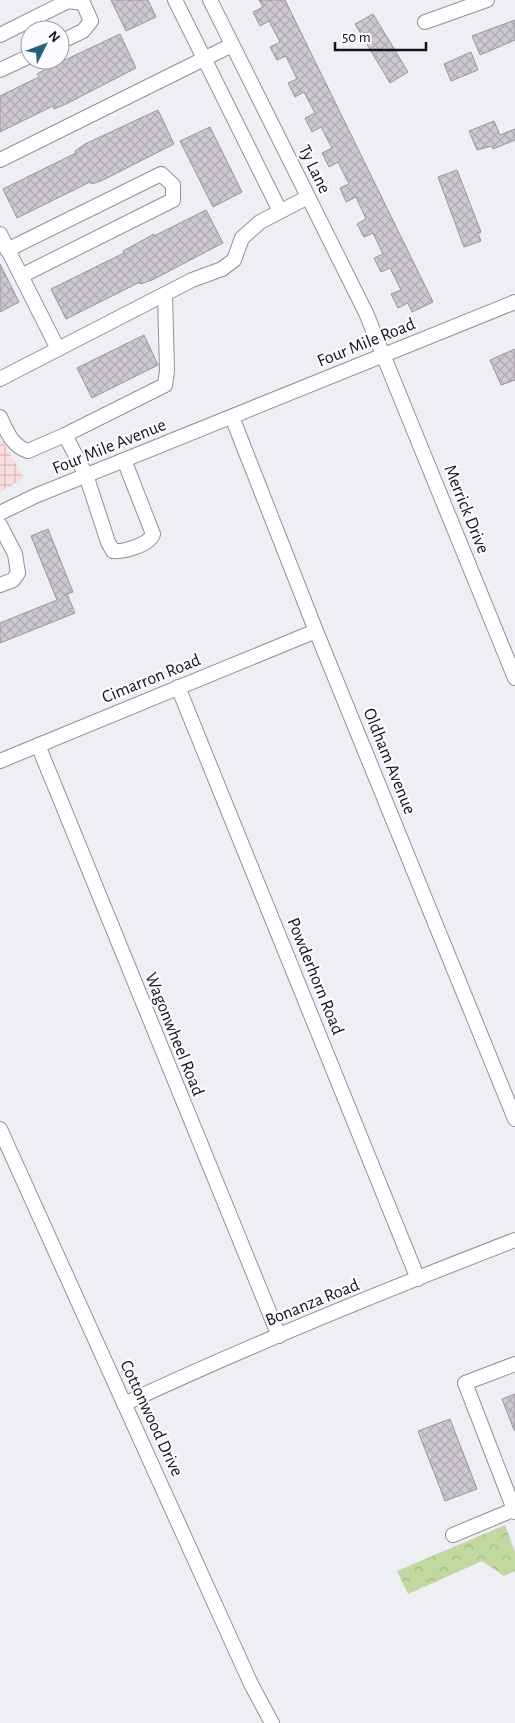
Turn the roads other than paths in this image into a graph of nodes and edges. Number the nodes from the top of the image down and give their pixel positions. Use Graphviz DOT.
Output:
graph roads {
  1 [pos="175,0"];
  2 [pos="210,0"];
  3 [pos="487,0"];
  4 [pos="30,20"];
  5 [pos="425,22"];
  6 [pos="20,25"];
  7 [pos="0,34"];
  8 [pos="70,37"];
  9 [pos="232,45"];
  10 [pos="204,59"];
  11 [pos="20,61"];
  12 [pos="0,70"];
  13 [pos="0,160"];
  14 [pos="308,198"];
  15 [pos="280,211"];
  16 [pos="0,234"];
  17 [pos="8,250"];
  18 [pos="21,276"];
  19 [pos="166,294"];
  20 [pos="515,302"];
  21 [pos="58,349"];
  22 [pos="384,355"];
  23 [pos="0,379"];
  24 [pos="0,417"];
  25 [pos="232,417"];
  26 [pos="65,435"];
  27 [pos="124,460"];
  28 [pos="86,475"];
  29 [pos="0,513"];
  30 [pos="0,525"];
  31 [pos="0,584"];
  32 [pos="316,631"];
  33 [pos="515,678"];
  34 [pos="178,687"];
  35 [pos="38,745"];
  36 [pos="0,761"];
  37 [pos="515,1119"];
  38 [pos="0,1129"];
  39 [pos="515,1240"];
  40 [pos="418,1279"];
  41 [pos="279,1336"];
  42 [pos="515,1364"];
  43 [pos="124,1404"];
  44 [pos="514,1511"];
  45 [pos="453,1535"];
  46 [pos="272,1723"];
  1 -- 10 [label="street"];
  2 -- 9 [label="street, Ty Lane"];
  3 -- 5 [label="street"];
  4 -- 8 [label="street"];
  6 -- 7 [label="street"];
  9 -- 10 [label="street"];
  9 -- 14 [label="street, Ty Lane"];
  10 -- 13 [label="street"];
  10 -- 15 [label="street"];
  11 -- 12 [label="street"];
  14 -- 15 [label="street"];
  14 -- 22 [label="street, Ty Lane"];
  15 -- 19 [label="street"];
  16 -- 17 [label="street"];
  17 -- 18 [label="street"];
  17 -- 18 [label="street"];
  18 -- 21 [label="street"];
  19 -- 21 [label="street"];
  19 -- 26 [label="street"];
  20 -- 22 [label="street, Four Mile Road"];
  21 -- 23 [label="street"];
  22 -- 25 [label="street, Four Mile Road"];
  22 -- 33 [label="street, Merrick Drive"];
  24 -- 26 [label="street"];
  25 -- 27 [label="street, Four Mile Avenue"];
  25 -- 32 [label="street, Oldham Avenue"];
  26 -- 28 [label="street"];
  27 -- 28 [label="street, Four Mile Avenue"];
  27 -- 28 [label="street"];
  28 -- 29 [label="street, Four Mile Avenue"];
  30 -- 31 [label="street"];
  32 -- 34 [label="street, Cimarron Road"];
  32 -- 37 [label="street, Oldham Avenue"];
  34 -- 35 [label="street, Cimarron Road"];
  34 -- 40 [label="street, Powderhorn Road"];
  35 -- 36 [label="street, Cimarron Road"];
  35 -- 41 [label="street, Wagonwheel Road"];
  38 -- 43 [label="street, Cottonwood Drive"];
  39 -- 40 [label="street, Bonanza Road"];
  40 -- 41 [label="street, Bonanza Road"];
  41 -- 43 [label="street, Bonanza Road"];
  42 -- 44 [label="street"];
  43 -- 46 [label="street, Cottonwood Drive"];
  44 -- 45 [label="street"];
}
